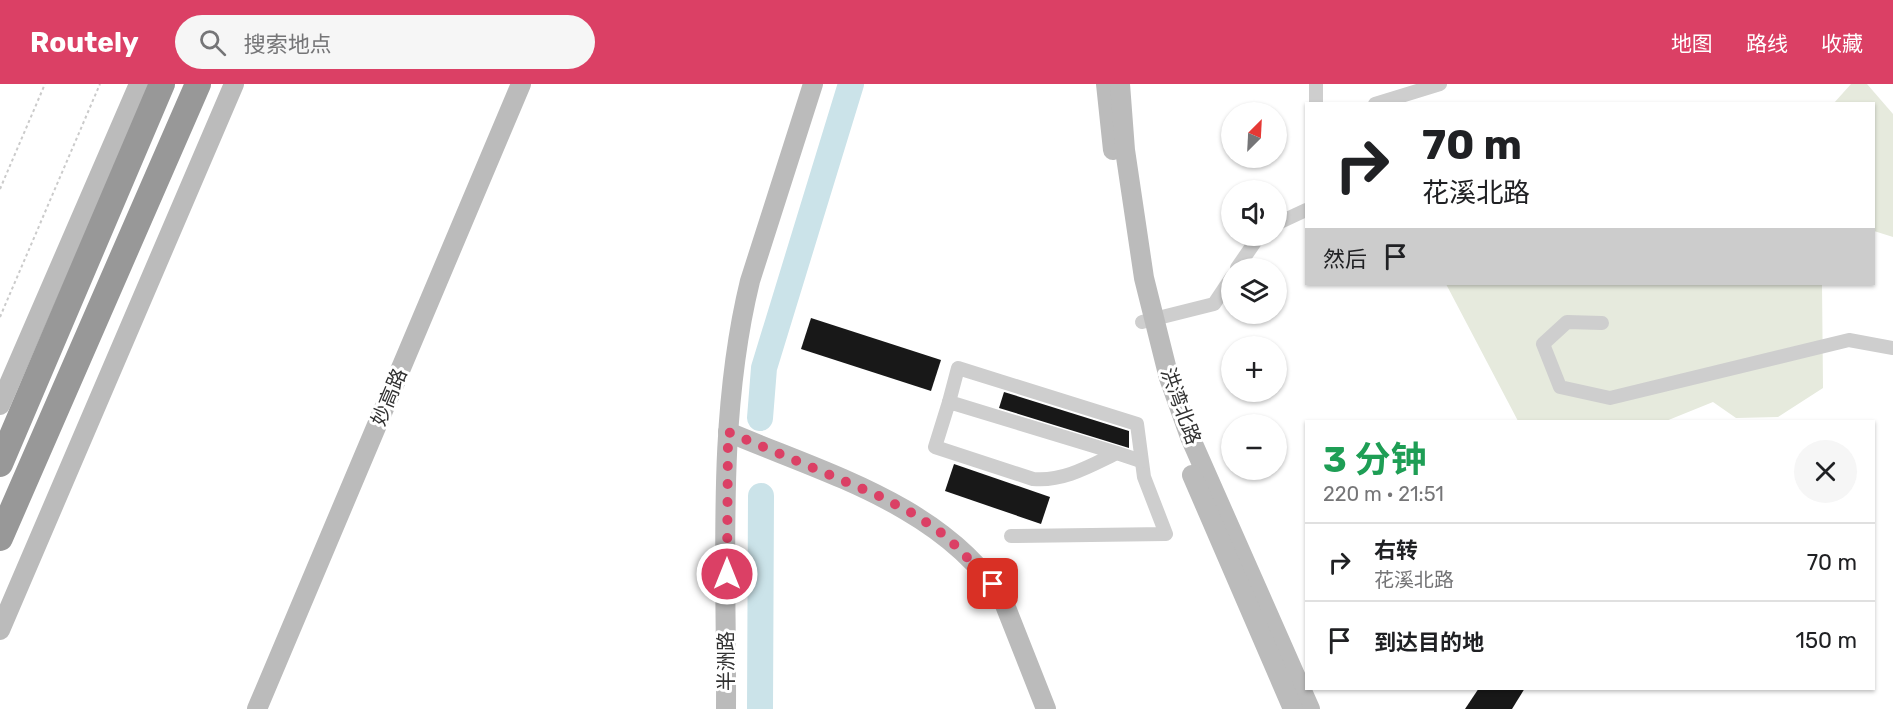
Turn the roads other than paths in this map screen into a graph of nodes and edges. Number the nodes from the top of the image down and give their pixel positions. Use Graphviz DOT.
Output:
graph roads {
  1 [pos="139,84"];
  2 [pos="162,84"];
  3 [pos="198,84"];
  4 [pos="234,84"];
  5 [pos="521,84"];
  6 [pos="813,84"];
  7 [pos="1106,84"];
  8 [pos="1120,84"];
  9 [pos="1316,84"];
  10 [pos="1440,84"];
  11 [pos="1316,102"];
  12 [pos="1382,102"];
  13 [pos="1305,210"];
  14 [pos="1287,219"];
  15 [pos="1221,294"];
  16 [pos="1148,321"];
  17 [pos="1602,323"];
  18 [pos="1893,348"];
  19 [pos="949,402"];
  20 [pos="0,405"];
  21 [pos="728,432"];
  22 [pos="1117,453"];
  23 [pos="1141,461"];
  24 [pos="0,464"];
  25 [pos="1011,536"];
  26 [pos="0,538"];
  27 [pos="0,630"];
  28 [pos="257,709"];
  29 [pos="726,709"];
  30 [pos="1046,709"];
  31 [pos="1293,709"];
  32 [pos="1310,709"];
  1 -- 20 [label="main road"];
  2 -- 24 [label="highway"];
  3 -- 26 [label="highway"];
  4 -- 27 [label="main road"];
  5 -- 28 [label="main road, 妙高路"];
  6 -- 21 [label="main road, 半洲路"];
  7 -- 16 [label="main road, 洪湾北路"];
  8 -- 16 [label="main road, 洪湾北路"];
  9 -- 11 [label="street"];
  10 -- 12 [label="street"];
  13 -- 14 [label="street"];
  15 -- 16 [label="street"];
  16 -- 31 [label="main road, 洪湾北路"];
  16 -- 32 [label="main road, 洪湾北路"];
  17 -- 18 [label="street"];
  19 -- 22 [label="street"];
  19 -- 22 [label="street"];
  19 -- 23 [label="street"];
  21 -- 29 [label="main road, 半洲路"];
  21 -- 30 [label="main road"];
  22 -- 23 [label="street"];
  23 -- 25 [label="street"];
}
